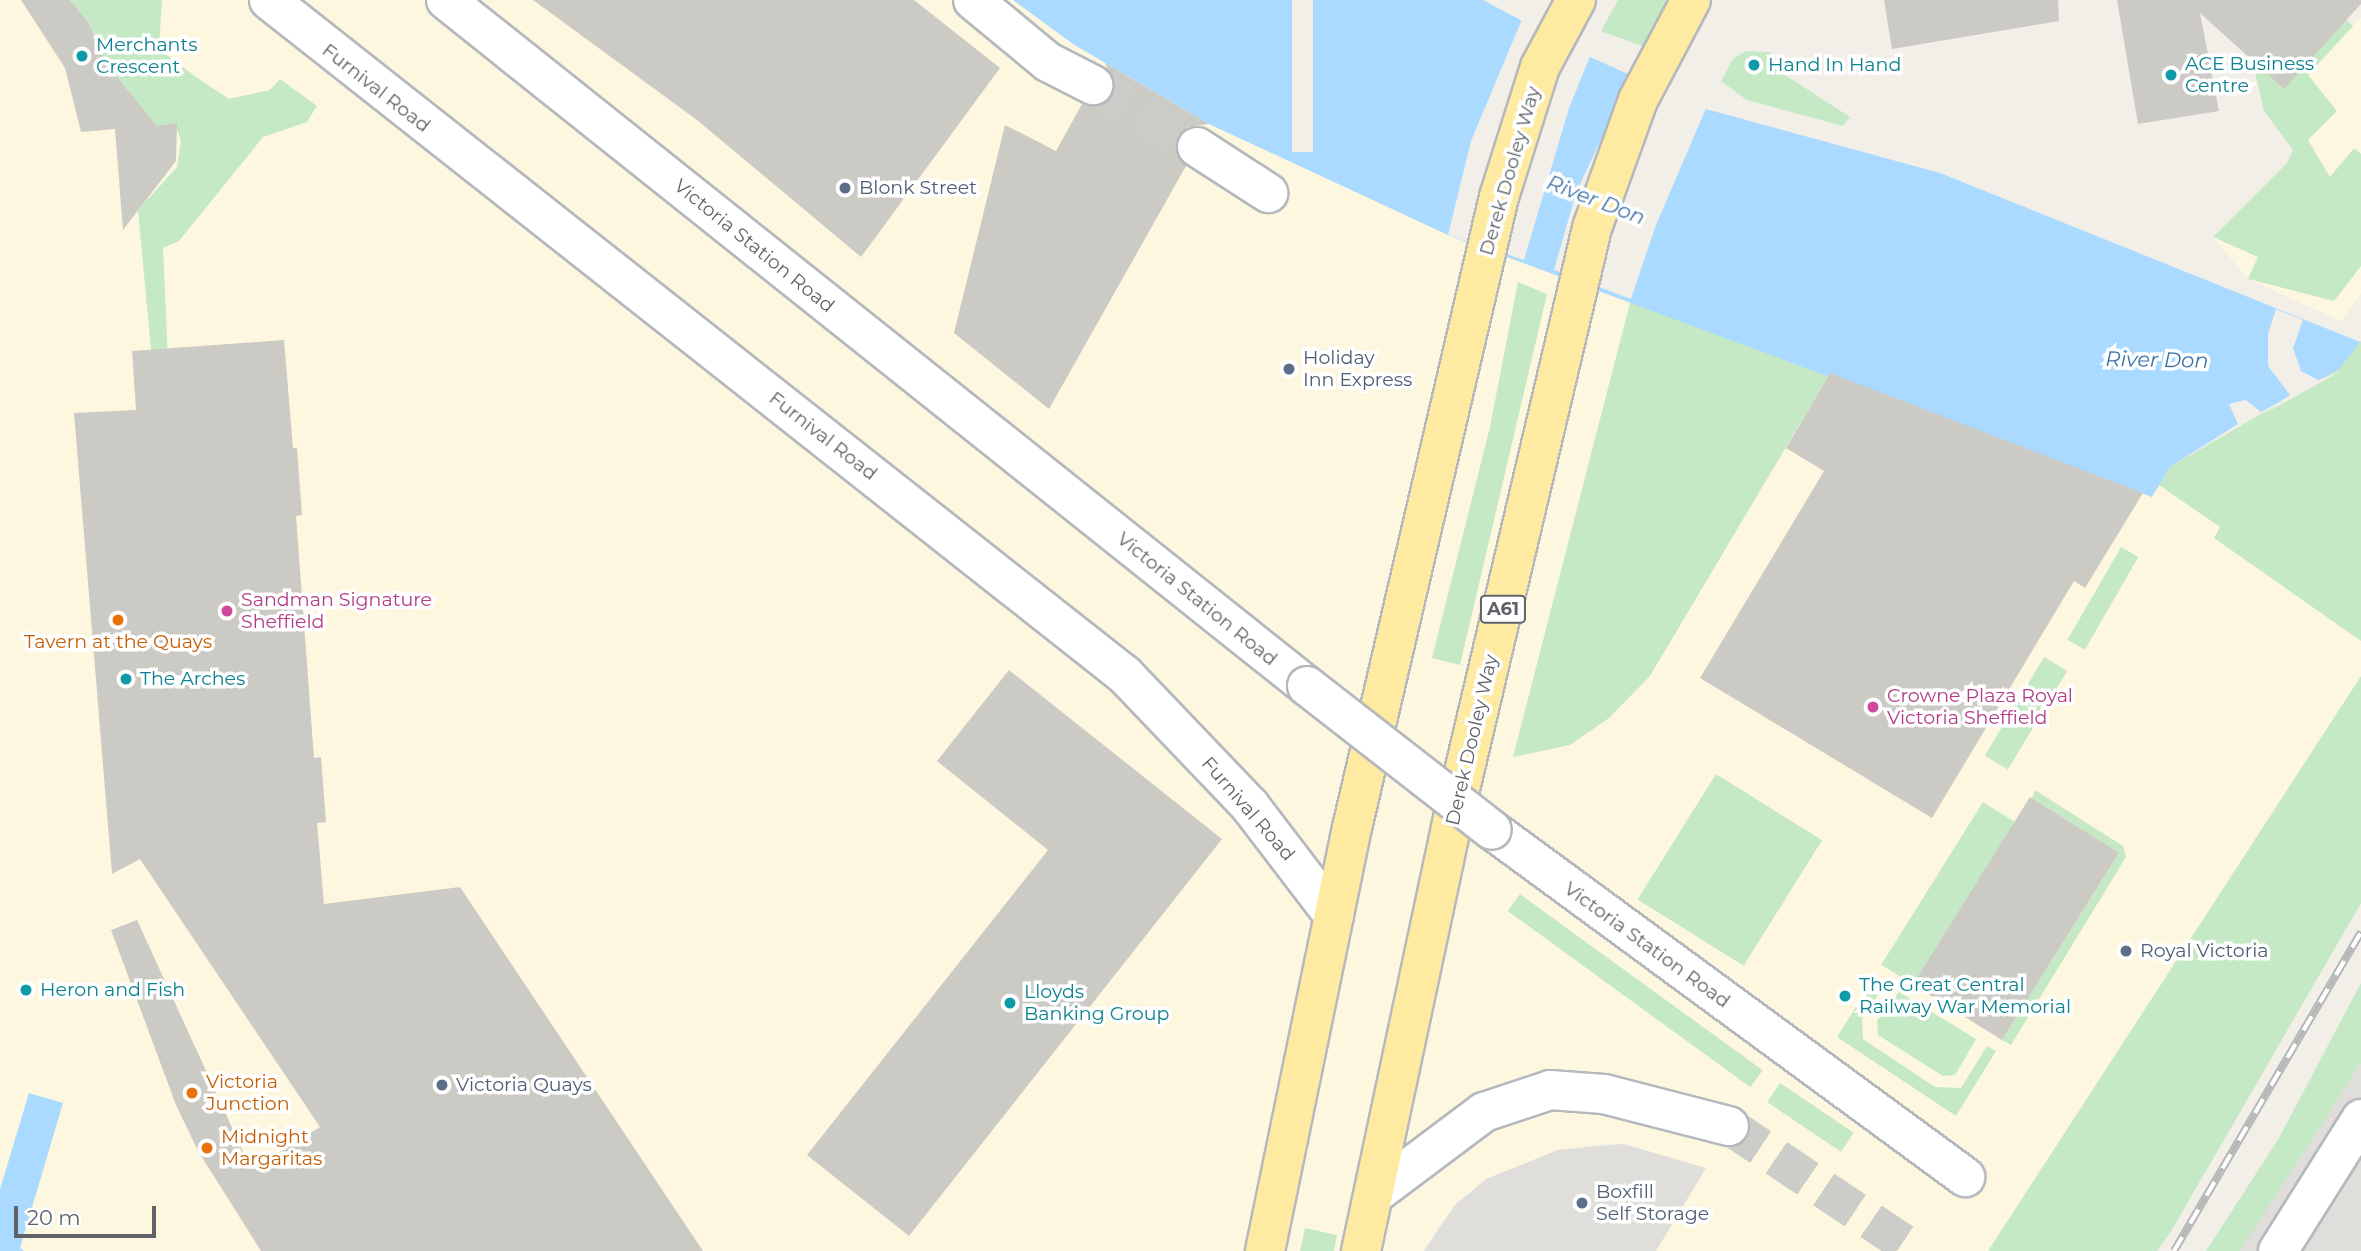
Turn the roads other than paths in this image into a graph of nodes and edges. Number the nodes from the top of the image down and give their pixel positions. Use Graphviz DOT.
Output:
graph roads {
  1 [pos="269,0"];
  2 [pos="446,0"];
  3 [pos="973,0"];
  4 [pos="1576,0"];
  5 [pos="1691,0"];
  6 [pos="1093,85"];
  7 [pos="1197,147"];
  8 [pos="1268,193"];
  9 [pos="1334,916"];
  10 [pos="2361,1119"];
  11 [pos="1729,1126"];
  12 [pos="1965,1177"];
  13 [pos="1376,1193"];
  14 [pos="1258,1248"];
  15 [pos="1361,1251"];
  16 [pos="2278,1251"];
  1 -- 9 [label="street, Furnival Road"];
  2 -- 12 [label="street, Victoria Station Road, bridge"];
  3 -- 6 [label="street"];
  4 -- 9 [label="highway, Derek Dooley Way"];
  5 -- 13 [label="highway, Derek Dooley Way / A61"];
  7 -- 8 [label="street"];
  9 -- 14 [label="highway, Derek Dooley Way"];
  10 -- 16 [label="street"];
  11 -- 13 [label="street"];
  13 -- 15 [label="highway, Derek Dooley Way / A61"];
}
